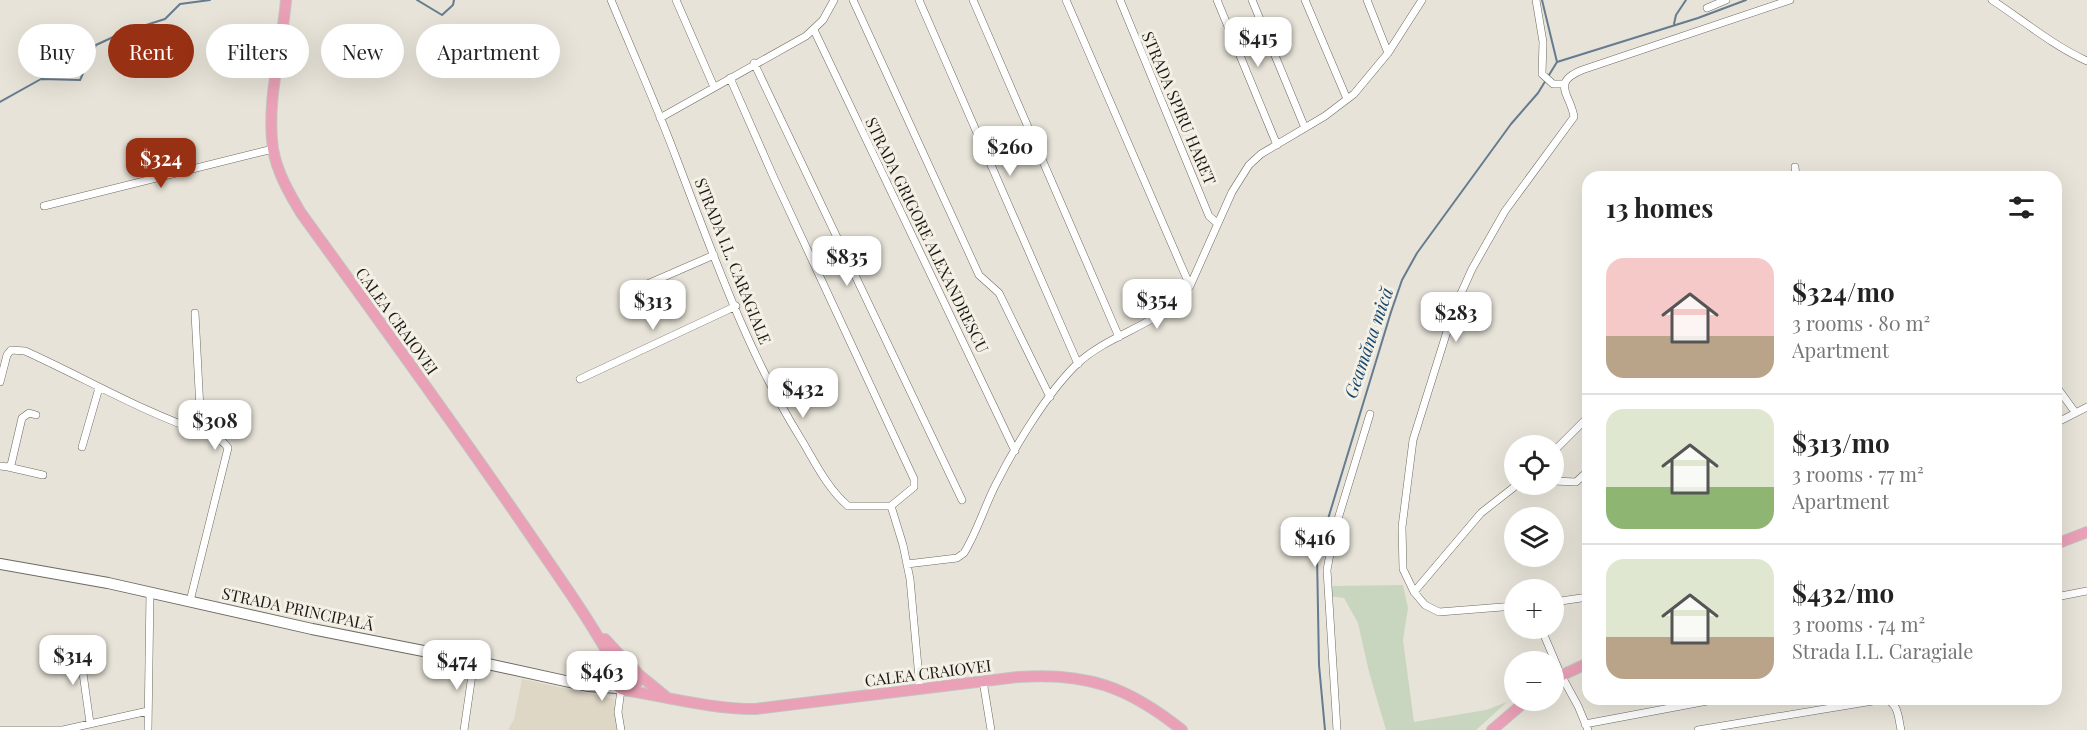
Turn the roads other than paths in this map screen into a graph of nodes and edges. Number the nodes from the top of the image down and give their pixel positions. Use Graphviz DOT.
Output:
graph roads {
  1 [pos="286,0"];
  2 [pos="611,0"];
  3 [pos="676,0"];
  4 [pos="834,0"];
  5 [pos="853,0"];
  6 [pos="919,0"];
  7 [pos="973,0"];
  8 [pos="1066,0"];
  9 [pos="1120,0"];
  10 [pos="1217,0"];
  11 [pos="1252,0"];
  12 [pos="1305,0"];
  13 [pos="1366,0"];
  14 [pos="1422,0"];
  15 [pos="1536,0"];
  16 [pos="1726,0"];
  17 [pos="1790,0"];
  18 [pos="1992,0"];
  19 [pos="1707,8"];
  20 [pos="814,30"];
  21 [pos="1388,53"];
  22 [pos="2087,61"];
  23 [pos="754,63"];
  24 [pos="730,78"];
  25 [pos="1564,84"];
  26 [pos="714,87"];
  27 [pos="1347,99"];
  28 [pos="660,118"];
  29 [pos="1305,128"];
  30 [pos="1277,145"];
  31 [pos="273,149"];
  32 [pos="1795,167"];
  33 [pos="1795,171"];
  34 [pos="44,206"];
  35 [pos="1217,223"];
  36 [pos="714,255"];
  37 [pos="1190,286"];
  38 [pos="629,292"];
  39 [pos="736,306"];
  40 [pos="195,313"];
  41 [pos="1119,337"];
  42 [pos="1078,364"];
  43 [pos="580,379"];
  44 [pos="0,382"];
  45 [pos="99,388"];
  46 [pos="2062,394"];
  47 [pos="1050,397"];
  48 [pos="2087,407"];
  49 [pos="2075,412"];
  50 [pos="1370,414"];
  51 [pos="36,415"];
  52 [pos="2062,420"];
  53 [pos="1582,423"];
  54 [pos="205,433"];
  55 [pos="1564,441"];
  56 [pos="82,447"];
  57 [pos="1015,451"];
  58 [pos="0,466"];
  59 [pos="8,467"];
  60 [pos="43,475"];
  61 [pos="1582,476"];
  62 [pos="1564,481"];
  63 [pos="1504,495"];
  64 [pos="962,500"];
  65 [pos="891,506"];
  66 [pos="2087,532"];
  67 [pos="2062,542"];
  68 [pos="0,564"];
  69 [pos="907,564"];
  70 [pos="2087,591"];
  71 [pos="150,592"];
  72 [pos="1414,592"];
  73 [pos="2062,596"];
  74 [pos="1582,598"];
  75 [pos="190,601"];
  76 [pos="1564,601"];
  77 [pos="1504,607"];
  78 [pos="594,628"];
  79 [pos="79,645"];
  80 [pos="474,661"];
  81 [pos="1582,666"];
  82 [pos="634,670"];
  83 [pos="615,672"];
  84 [pos="1564,674"];
  85 [pos="983,681"];
  86 [pos="588,686"];
  87 [pos="1564,687"];
  88 [pos="621,689"];
  89 [pos="920,689"];
  90 [pos="665,696"];
  91 [pos="1690,705"];
  92 [pos="1828,705"];
  93 [pos="1894,705"];
  94 [pos="148,711"];
  95 [pos="1514,711"];
  96 [pos="90,723"];
  97 [pos="1586,727"];
  98 [pos="463,728"];
  99 [pos="0,730"];
  100 [pos="148,730"];
  101 [pos="621,730"];
  102 [pos="991,730"];
  103 [pos="1182,730"];
  104 [pos="1337,730"];
  105 [pos="1492,730"];
  106 [pos="1698,730"];
  107 [pos="1900,730"];
  1 -- 31 [label="main road, CALEA CRAIOVEI"];
  2 -- 28 [label="street, STRADA I.L. CARAGIALE"];
  3 -- 26 [label="street"];
  4 -- 20 [label="street"];
  5 -- 47 [label="street"];
  6 -- 42 [label="street"];
  7 -- 41 [label="street"];
  8 -- 37 [label="street"];
  9 -- 35 [label="street, STRADA SPIRU HARET"];
  10 -- 30 [label="street"];
  11 -- 29 [label="street"];
  12 -- 27 [label="street"];
  13 -- 21 [label="street"];
  14 -- 21 [label="street"];
  15 -- 25 [label="street"];
  16 -- 19 [label="street"];
  17 -- 25 [label="street"];
  18 -- 22 [label="street"];
  20 -- 23 [label="street"];
  20 -- 57 [label="street, STRADA GRIGORE ALEXANDRESCU"];
  21 -- 27 [label="street"];
  23 -- 24 [label="street"];
  23 -- 64 [label="street"];
  24 -- 26 [label="street"];
  24 -- 65 [label="street"];
  25 -- 72 [label="street"];
  26 -- 28 [label="street"];
  27 -- 29 [label="street"];
  28 -- 36 [label="street, STRADA I.L. CARAGIALE"];
  29 -- 30 [label="street"];
  30 -- 35 [label="street"];
  31 -- 34 [label="street"];
  31 -- 78 [label="main road, CALEA CRAIOVEI"];
  32 -- 33 [label="street"];
  35 -- 37 [label="street"];
  36 -- 38 [label="street"];
  36 -- 39 [label="street, STRADA I.L. CARAGIALE"];
  37 -- 41 [label="street"];
  39 -- 43 [label="street"];
  39 -- 65 [label="street, STRADA I.L. CARAGIALE"];
  40 -- 54 [label="street"];
  41 -- 42 [label="street"];
  42 -- 47 [label="street"];
  44 -- 45 [label="street"];
  45 -- 54 [label="street"];
  45 -- 56 [label="street"];
  46 -- 49 [label="street"];
  47 -- 57 [label="street"];
  48 -- 49 [label="street"];
  49 -- 52 [label="street"];
  50 -- 104 [label="street"];
  51 -- 59 [label="street"];
  53 -- 55 [label="street"];
  54 -- 75 [label="street"];
  57 -- 69 [label="street"];
  58 -- 59 [label="street"];
  59 -- 60 [label="street"];
  61 -- 62 [label="street"];
  63 -- 72 [label="street"];
  65 -- 69 [label="street"];
  66 -- 67 [label="main road"];
  68 -- 71 [label="main road, STRADA PRINCIPALĂ"];
  69 -- 89 [label="street"];
  70 -- 73 [label="street"];
  71 -- 75 [label="main road, STRADA PRINCIPALĂ"];
  71 -- 94 [label="street"];
  72 -- 77 [label="street"];
  74 -- 76 [label="street"];
  75 -- 80 [label="main road, STRADA PRINCIPALĂ"];
  78 -- 82 [label="main road, CALEA CRAIOVEI"];
  78 -- 83 [label="main road, CALEA CRAIOVEI"];
  79 -- 96 [label="street"];
  80 -- 86 [label="main road, STRADA PRINCIPALĂ"];
  80 -- 98 [label="street"];
  81 -- 84 [label="main road"];
  82 -- 83 [label="main road"];
  82 -- 88 [label="main road"];
  82 -- 90 [label="main road, CALEA CRAIOVEI"];
  83 -- 86 [label="main road"];
  83 -- 88 [label="main road"];
  85 -- 89 [label="main road, CALEA CRAIOVEI"];
  85 -- 102 [label="street"];
  85 -- 103 [label="main road, CALEA CRAIOVEI"];
  86 -- 88 [label="main road, STRADA PRINCIPALĂ"];
  87 -- 97 [label="street"];
  88 -- 90 [label="main road, CALEA CRAIOVEI"];
  88 -- 101 [label="street"];
  89 -- 90 [label="main road, CALEA CRAIOVEI"];
  91 -- 97 [label="street"];
  92 -- 106 [label="street"];
  93 -- 107 [label="street"];
  94 -- 96 [label="street"];
  94 -- 100 [label="street"];
  95 -- 105 [label="main road"];
  96 -- 99 [label="street"];
}
